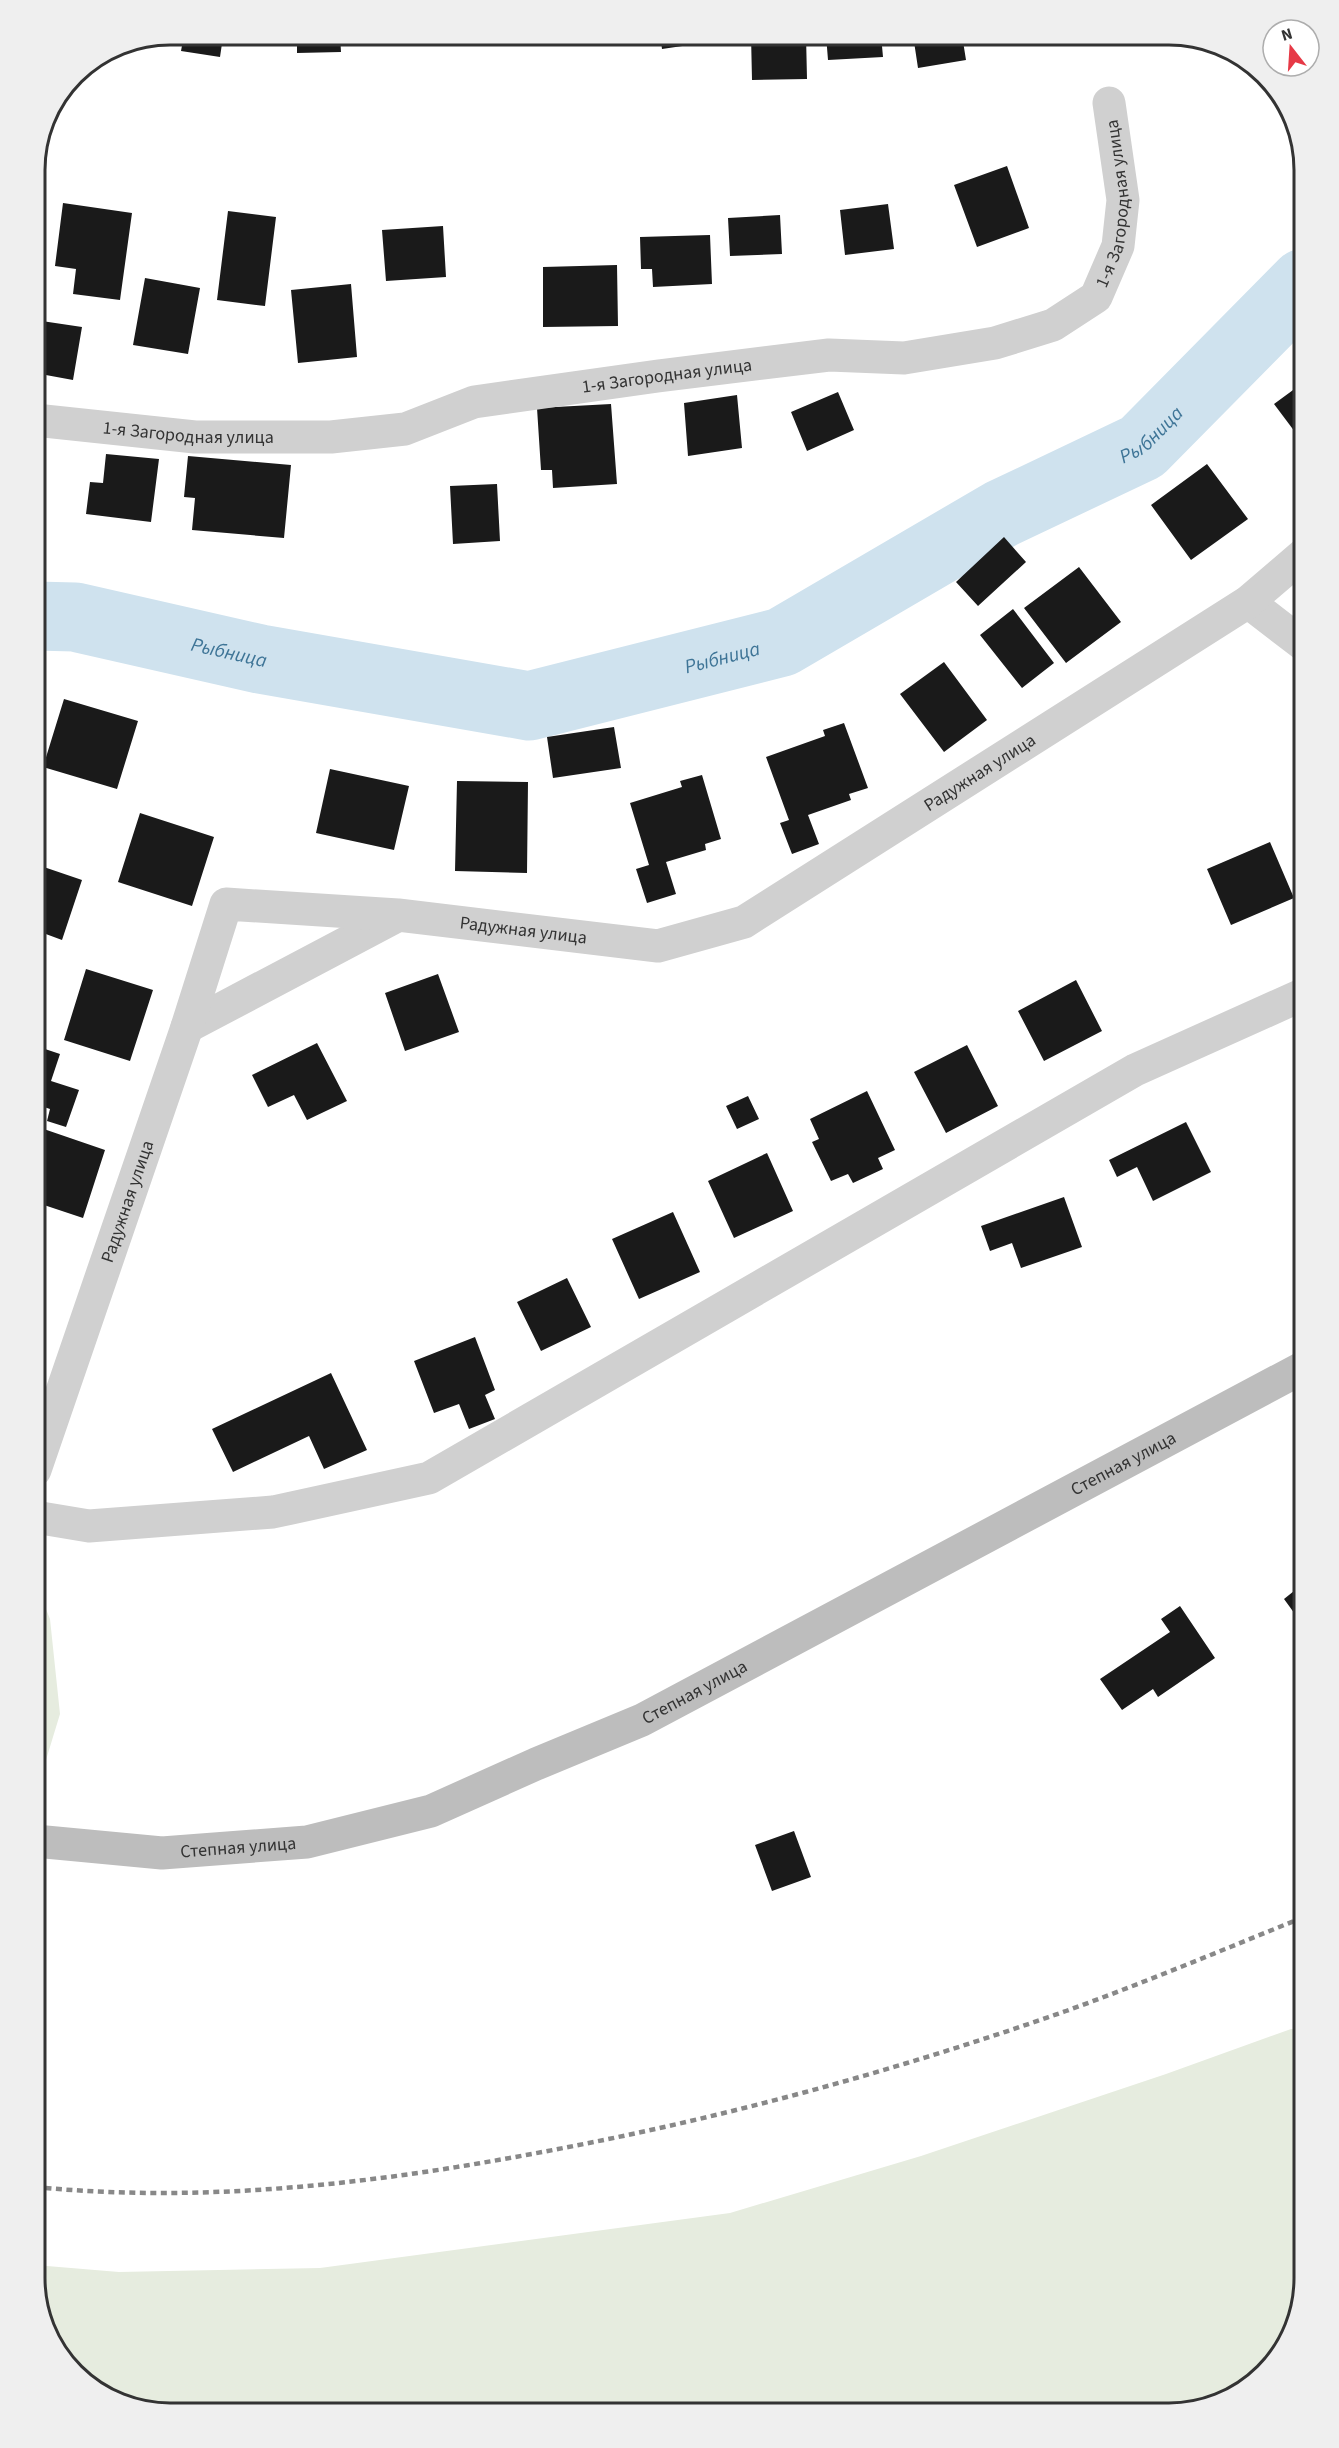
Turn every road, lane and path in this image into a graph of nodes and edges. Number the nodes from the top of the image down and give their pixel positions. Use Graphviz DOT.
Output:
graph roads {
  1 [pos="1109,103"];
  2 [pos="45,421"];
  3 [pos="1294,563"];
  4 [pos="1248,603"];
  5 [pos="1294,637"];
  6 [pos="398,915"];
  7 [pos="1294,999"];
  8 [pos="187,1028"];
  9 [pos="1294,1373"];
  10 [pos="45,1441"];
  11 [pos="45,1519"];
  12 [pos="45,1842"];
  1 -- 2 [label="street, 1-я Загородная улица"];
  3 -- 4 [label="street, Радужная улица"];
  4 -- 5 [label="street"];
  4 -- 6 [label="street, Радужная улица"];
  6 -- 8 [label="street"];
  6 -- 8 [label="street, Радужная улица"];
  7 -- 11 [label="street"];
  8 -- 10 [label="street, Радужная улица"];
  9 -- 12 [label="main road, Степная улица"];
}
